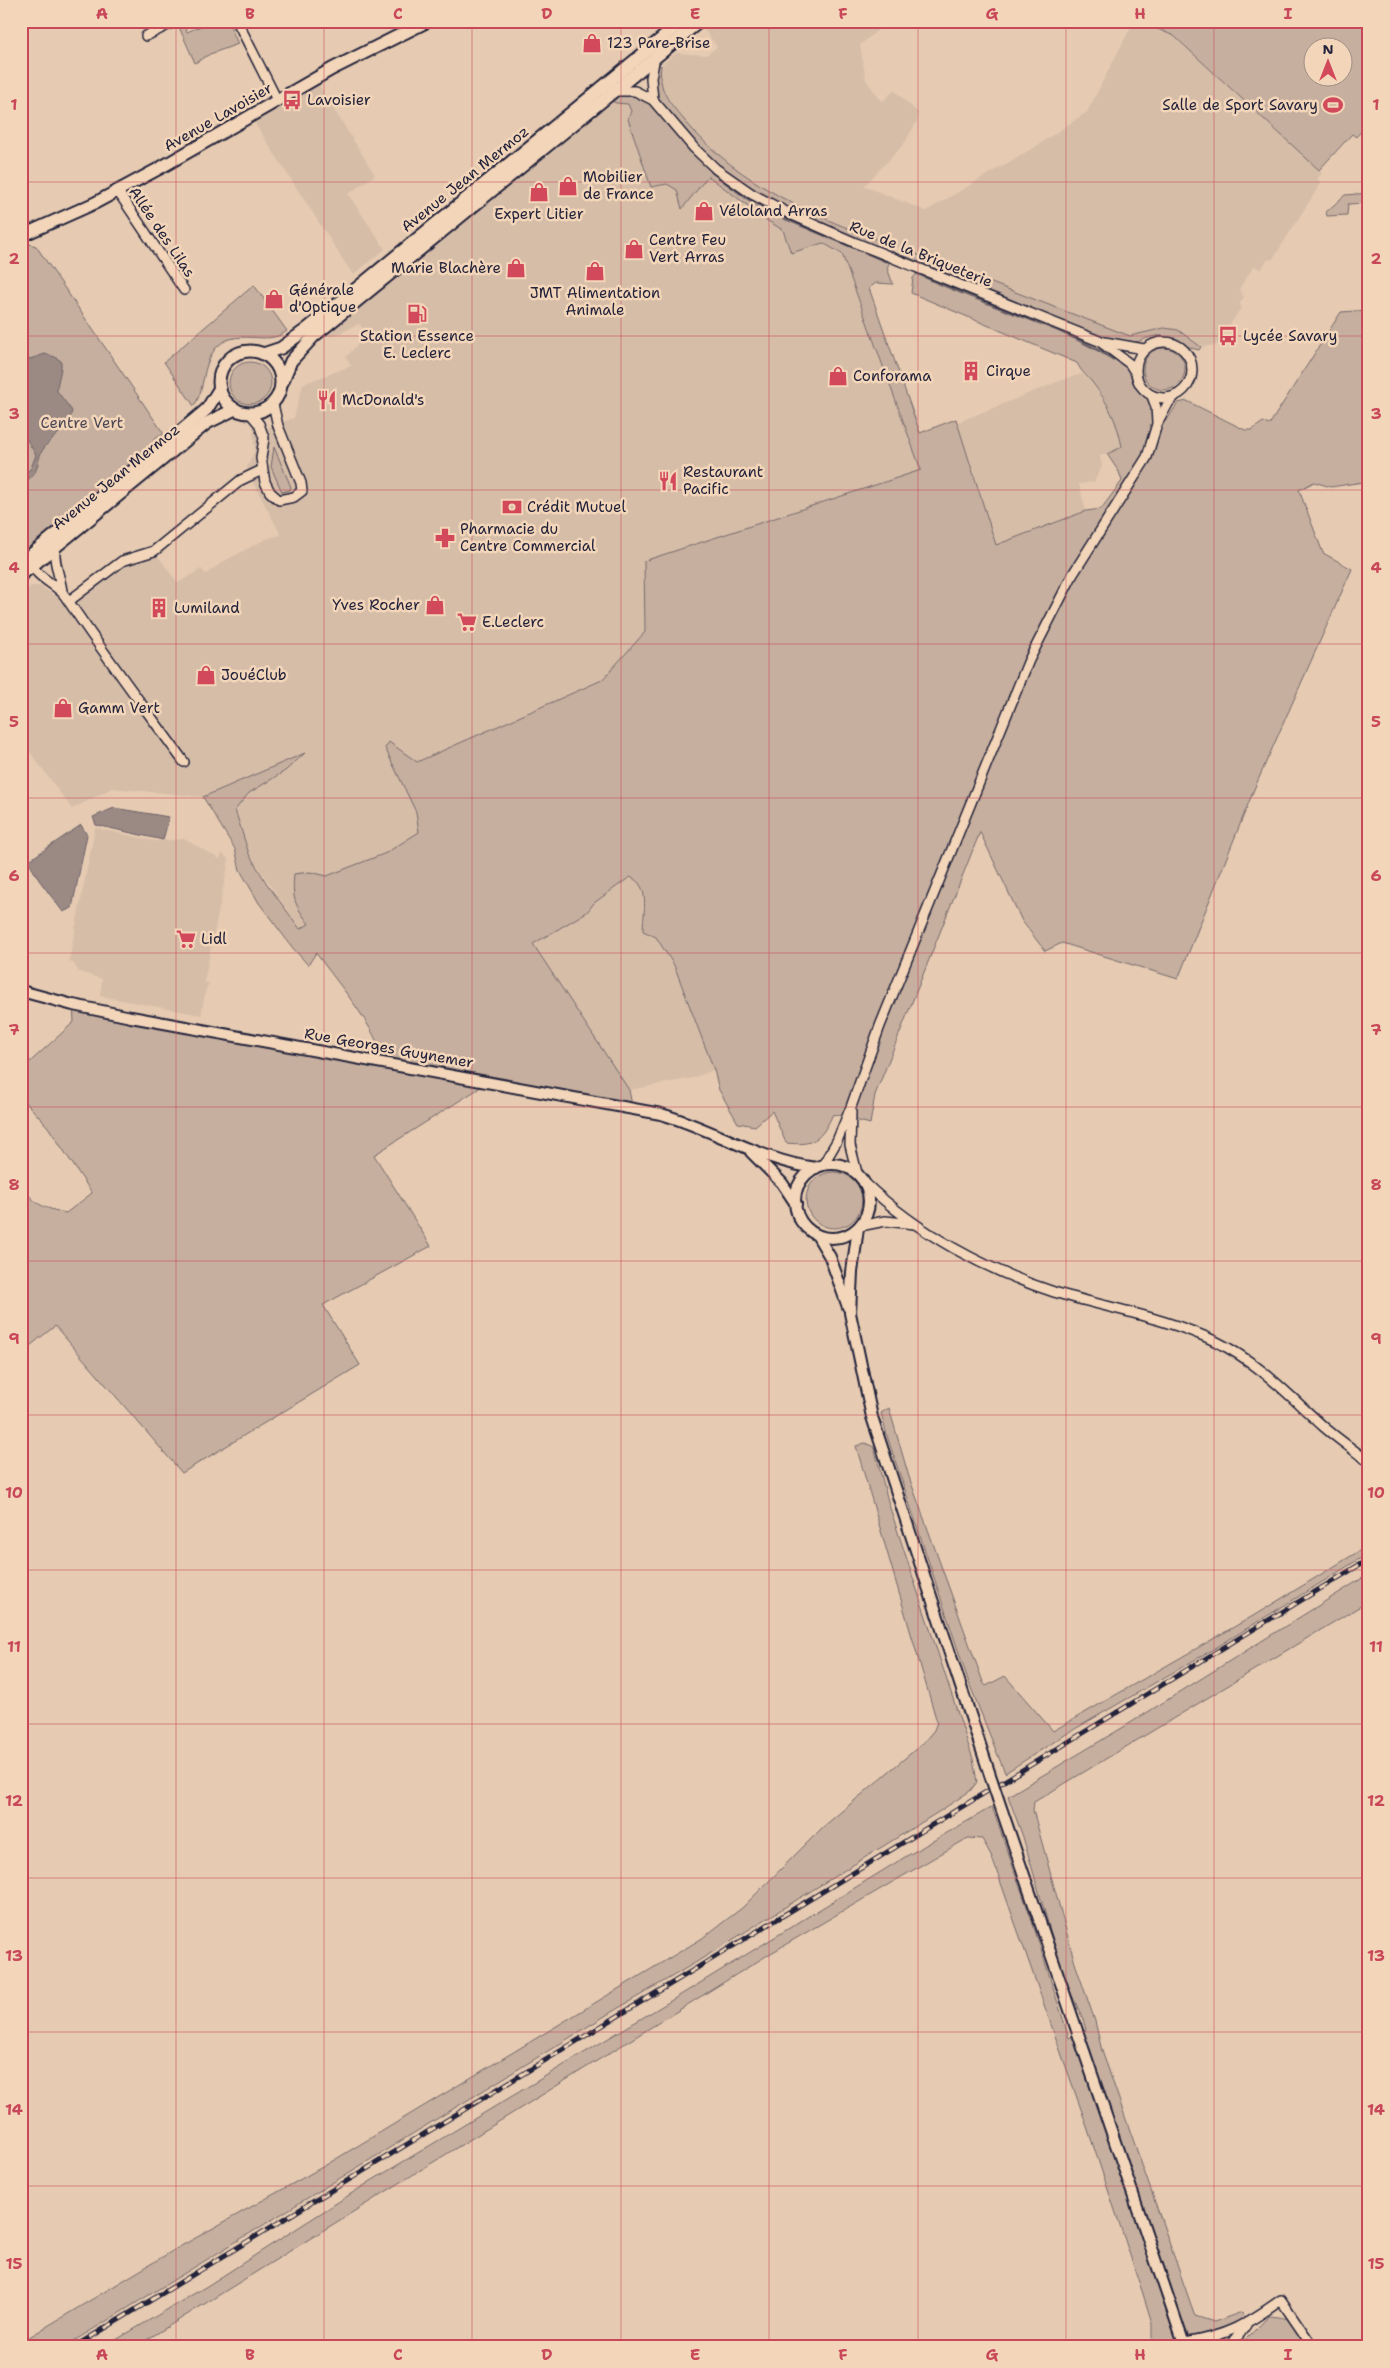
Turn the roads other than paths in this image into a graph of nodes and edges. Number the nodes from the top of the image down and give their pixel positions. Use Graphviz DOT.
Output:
graph roads {
  1 [pos="176,21"];
  2 [pos="237,21"];
  3 [pos="428,21"];
  4 [pos="683,21"];
  5 [pos="700,21"];
  6 [pos="146,36"];
  7 [pos="655,56"];
  8 [pos="613,91"];
  9 [pos="277,100"];
  10 [pos="653,100"];
  11 [pos="117,190"];
  12 [pos="21,236"];
  13 [pos="184,290"];
  14 [pos="1099,341"];
  15 [pos="1144,349"];
  16 [pos="263,354"];
  17 [pos="1135,372"];
  18 [pos="282,383"];
  19 [pos="220,388"];
  20 [pos="1152,396"];
  21 [pos="1175,396"];
  22 [pos="273,404"];
  23 [pos="235,409"];
  24 [pos="250,413"];
  25 [pos="1157,424"];
  26 [pos="262,470"];
  27 [pos="56,546"];
  28 [pos="27,564"];
  29 [pos="21,575"];
  30 [pos="62,590"];
  31 [pos="69,601"];
  32 [pos="184,762"];
  33 [pos="21,991"];
  34 [pos="851,1107"];
  35 [pos="747,1148"];
  36 [pos="819,1167"];
  37 [pos="857,1174"];
  38 [pos="865,1183"];
  39 [pos="796,1204"];
  40 [pos="916,1224"];
  41 [pos="859,1227"];
  42 [pos="817,1235"];
  43 [pos="850,1313"];
  44 [pos="1369,1462"];
  45 [pos="1248,2324"];
  46 [pos="1183,2345"];
  47 [pos="1230,2347"];
  48 [pos="1313,2347"];
  1 -- 6 [label="street"];
  2 -- 9 [label="street"];
  3 -- 9 [label="main road, Avenue Lavoisier"];
  4 -- 16 [label="main road, Avenue Jean Mermoz"];
  5 -- 7 [label="main road, Avenue Jean Mermoz"];
  7 -- 8 [label="main road, Avenue Jean Mermoz"];
  7 -- 10 [label="street"];
  8 -- 10 [label="street"];
  8 -- 18 [label="main road, Avenue Jean Mermoz"];
  9 -- 11 [label="main road, Avenue Lavoisier"];
  10 -- 14 [label="street, Rue de la Briqueterie"];
  11 -- 12 [label="main road, Avenue Lavoisier"];
  11 -- 13 [label="street, Allée des Lilas"];
  14 -- 15 [label="street, Rue de la Briqueterie"];
  14 -- 17 [label="street, Rue de la Briqueterie"];
  15 -- 17 [label="street"];
  15 -- 21 [label="street"];
  16 -- 18 [label="main road"];
  16 -- 19 [label="main road"];
  17 -- 20 [label="street"];
  18 -- 22 [label="main road"];
  19 -- 23 [label="main road"];
  19 -- 28 [label="main road, Avenue Jean Mermoz"];
  20 -- 21 [label="street"];
  20 -- 25 [label="street"];
  21 -- 25 [label="street"];
  22 -- 24 [label="main road"];
  22 -- 26 [label="street"];
  23 -- 24 [label="main road"];
  23 -- 27 [label="main road, Avenue Jean Mermoz"];
  24 -- 26 [label="street"];
  25 -- 34 [label="street"];
  26 -- 31 [label="street"];
  27 -- 28 [label="main road, Avenue Jean Mermoz"];
  27 -- 30 [label="street"];
  28 -- 29 [label="main road, Avenue Jean Mermoz"];
  28 -- 30 [label="street"];
  30 -- 31 [label="street"];
  31 -- 32 [label="street"];
  33 -- 35 [label="street, Rue Georges Guynemer"];
  34 -- 36 [label="street"];
  34 -- 37 [label="street"];
  35 -- 36 [label="street, Rue Georges Guynemer"];
  35 -- 39 [label="street, Rue Georges Guynemer"];
  36 -- 37 [label="street"];
  36 -- 39 [label="street"];
  37 -- 38 [label="street"];
  38 -- 40 [label="street"];
  38 -- 41 [label="street"];
  39 -- 42 [label="street"];
  40 -- 41 [label="street"];
  40 -- 44 [label="street"];
  41 -- 42 [label="street"];
  41 -- 43 [label="street"];
  42 -- 43 [label="street"];
  43 -- 46 [label="street, bridge"];
  45 -- 46 [label="street"];
  45 -- 47 [label="street"];
  45 -- 48 [label="street"];
}
